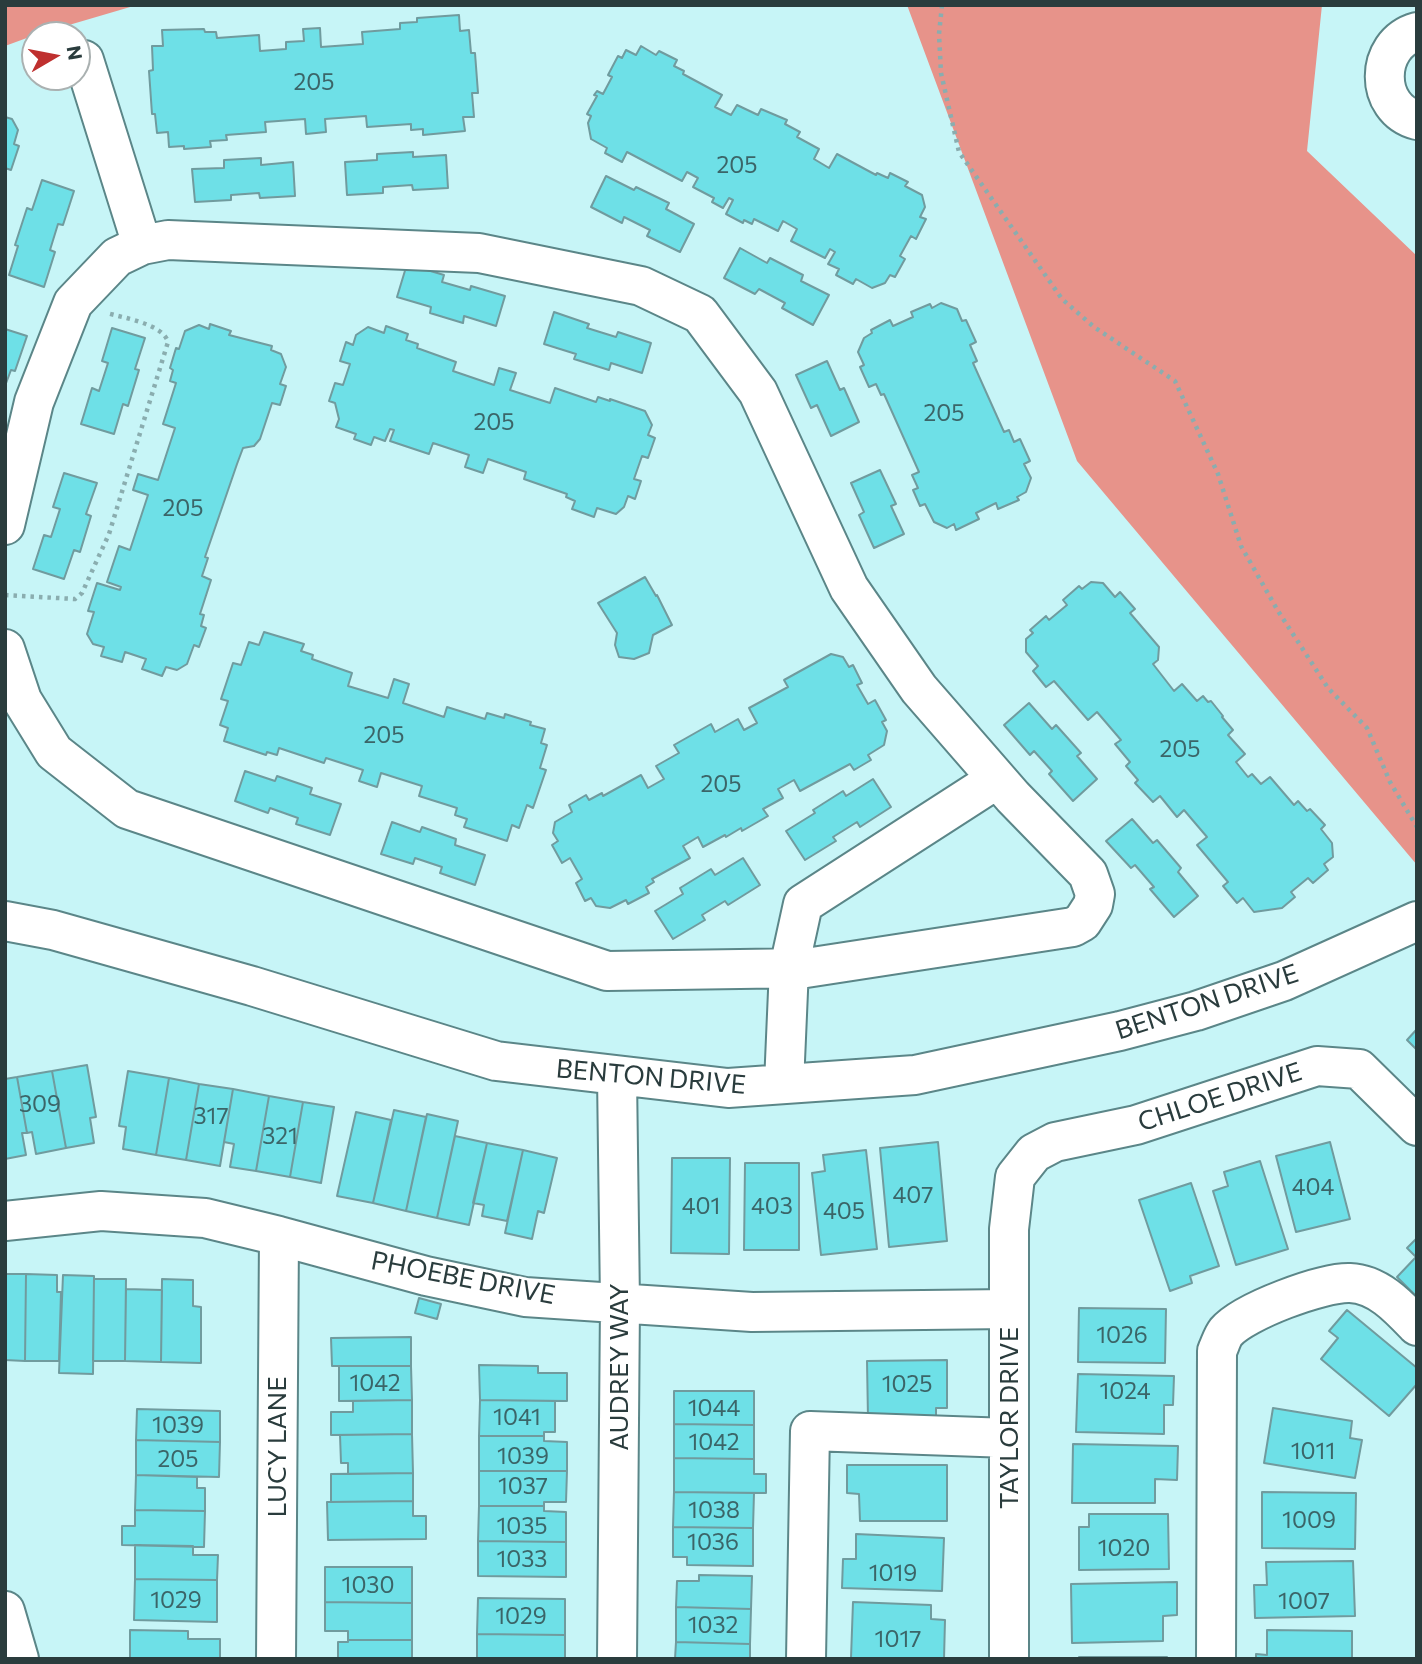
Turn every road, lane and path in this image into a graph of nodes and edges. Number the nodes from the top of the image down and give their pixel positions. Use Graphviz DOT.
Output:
graph roads {
  1 [pos="942,5"];
  2 [pos="1417,32"];
  3 [pos="91,85"];
  4 [pos="1417,120"];
  5 [pos="142,245"];
  6 [pos="73,303"];
  7 [pos="5,525"];
  8 [pos="5,595"];
  9 [pos="5,649"];
  10 [pos="14,704"];
  11 [pos="996,779"];
  12 [pos="1417,827"];
  13 [pos="5,921"];
  14 [pos="1417,921"];
  15 [pos="789,968"];
  16 [pos="617,1076"];
  17 [pos="784,1084"];
  18 [pos="1417,1126"];
  19 [pos="1014,1177"];
  20 [pos="5,1221"];
  21 [pos="279,1236"];
  22 [pos="620,1303"];
  23 [pos="1009,1309"];
  24 [pos="1417,1326"];
  25 [pos="1009,1438"];
  26 [pos="5,1611"];
  27 [pos="19,1659"];
  28 [pos="276,1659"];
  29 [pos="617,1659"];
  30 [pos="806,1659"];
  31 [pos="1009,1659"];
  32 [pos="1216,1659"];
  1 -- 12 [label="path"];
  2 -- 4 [label="street"];
  3 -- 5 [label="street"];
  5 -- 6 [label="street"];
  5 -- 11 [label="street"];
  6 -- 7 [label="street"];
  6 -- 8 [label="path"];
  9 -- 10 [label="street"];
  10 -- 15 [label="street"];
  11 -- 15 [label="street"];
  11 -- 15 [label="street"];
  13 -- 16 [label="street, BENTON DRIVE"];
  14 -- 17 [label="street, BENTON DRIVE"];
  15 -- 17 [label="street"];
  16 -- 17 [label="street, BENTON DRIVE"];
  16 -- 22 [label="street, AUDREY WAY"];
  18 -- 19 [label="street, CHLOE DRIVE"];
  19 -- 23 [label="street, TAYLOR DRIVE"];
  20 -- 21 [label="street, PHOEBE DRIVE"];
  21 -- 22 [label="street, PHOEBE DRIVE"];
  21 -- 28 [label="street, LUCY LANE"];
  22 -- 23 [label="street, PHOEBE DRIVE"];
  22 -- 29 [label="street, AUDREY WAY"];
  23 -- 25 [label="street, TAYLOR DRIVE"];
  24 -- 32 [label="street"];
  25 -- 30 [label="street"];
  25 -- 31 [label="street, TAYLOR DRIVE"];
  26 -- 27 [label="street"];
}
